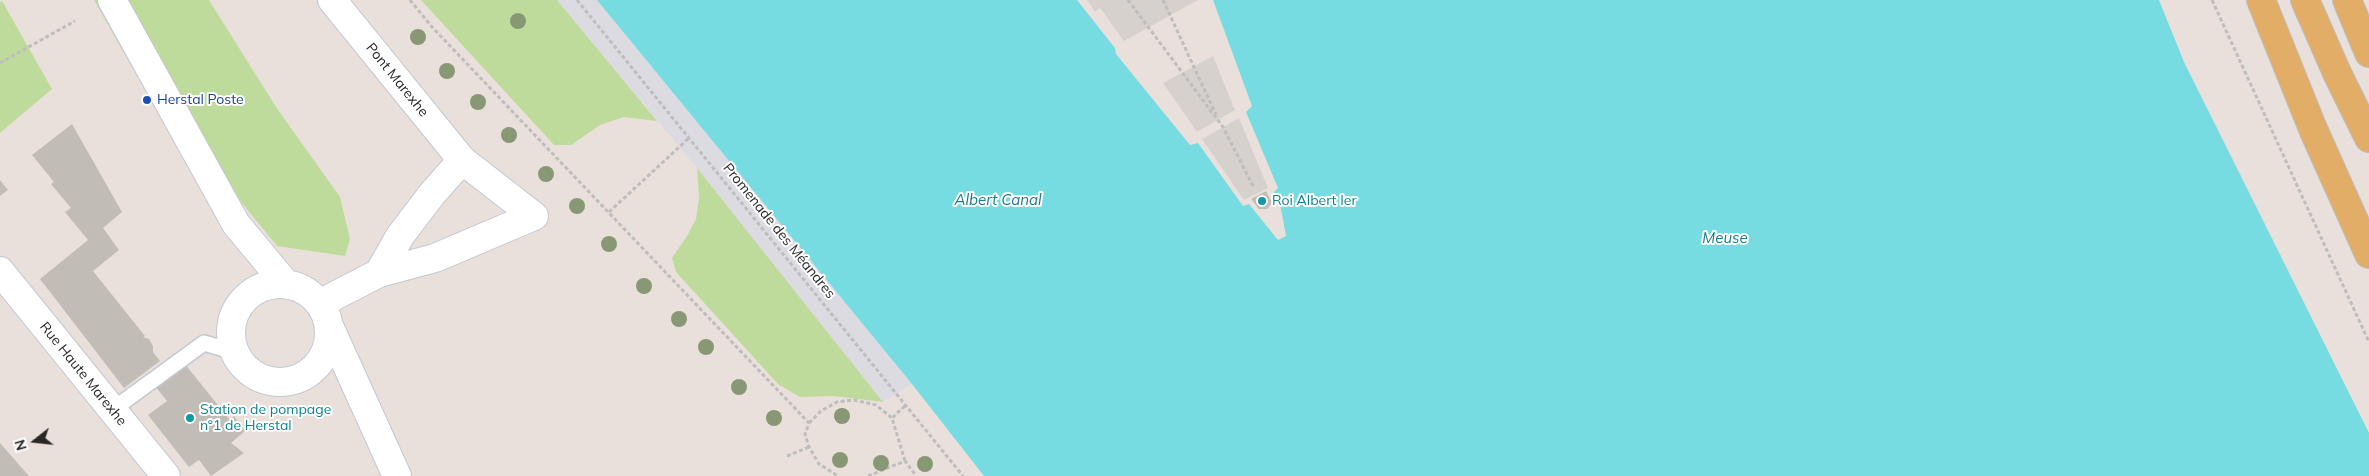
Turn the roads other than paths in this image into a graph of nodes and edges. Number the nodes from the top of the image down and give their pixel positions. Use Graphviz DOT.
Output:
graph roads {
  1 [pos="112,0"];
  2 [pos="332,0"];
  3 [pos="2261,0"];
  4 [pos="2305,0"];
  5 [pos="2324,0"];
  6 [pos="2347,0"];
  7 [pos="2369,53"];
  8 [pos="2369,128"];
  9 [pos="2369,138"];
  10 [pos="462,160"];
  11 [pos="2369,254"];
  12 [pos="0,271"];
  13 [pos="379,273"];
  14 [pos="284,283"];
  15 [pos="325,315"];
  16 [pos="235,352"];
  17 [pos="112,410"];
  18 [pos="166,476"];
  19 [pos="397,476"];
  1 -- 14 [label="street"];
  2 -- 10 [label="street, Pont Marexhe"];
  3 -- 11 [label="main road"];
  4 -- 9 [label="main road"];
  5 -- 8 [label="main road"];
  6 -- 7 [label="main road"];
  10 -- 13 [label="street"];
  10 -- 13 [label="street, Pont Marexhe"];
  12 -- 17 [label="street, Rue Haute Marexhe"];
  13 -- 15 [label="street"];
  14 -- 15 [label="street"];
  14 -- 16 [label="street"];
  15 -- 16 [label="street"];
  15 -- 19 [label="street"];
  16 -- 17 [label="lane"];
  17 -- 18 [label="street, Rue Haute Marexhe"];
}
